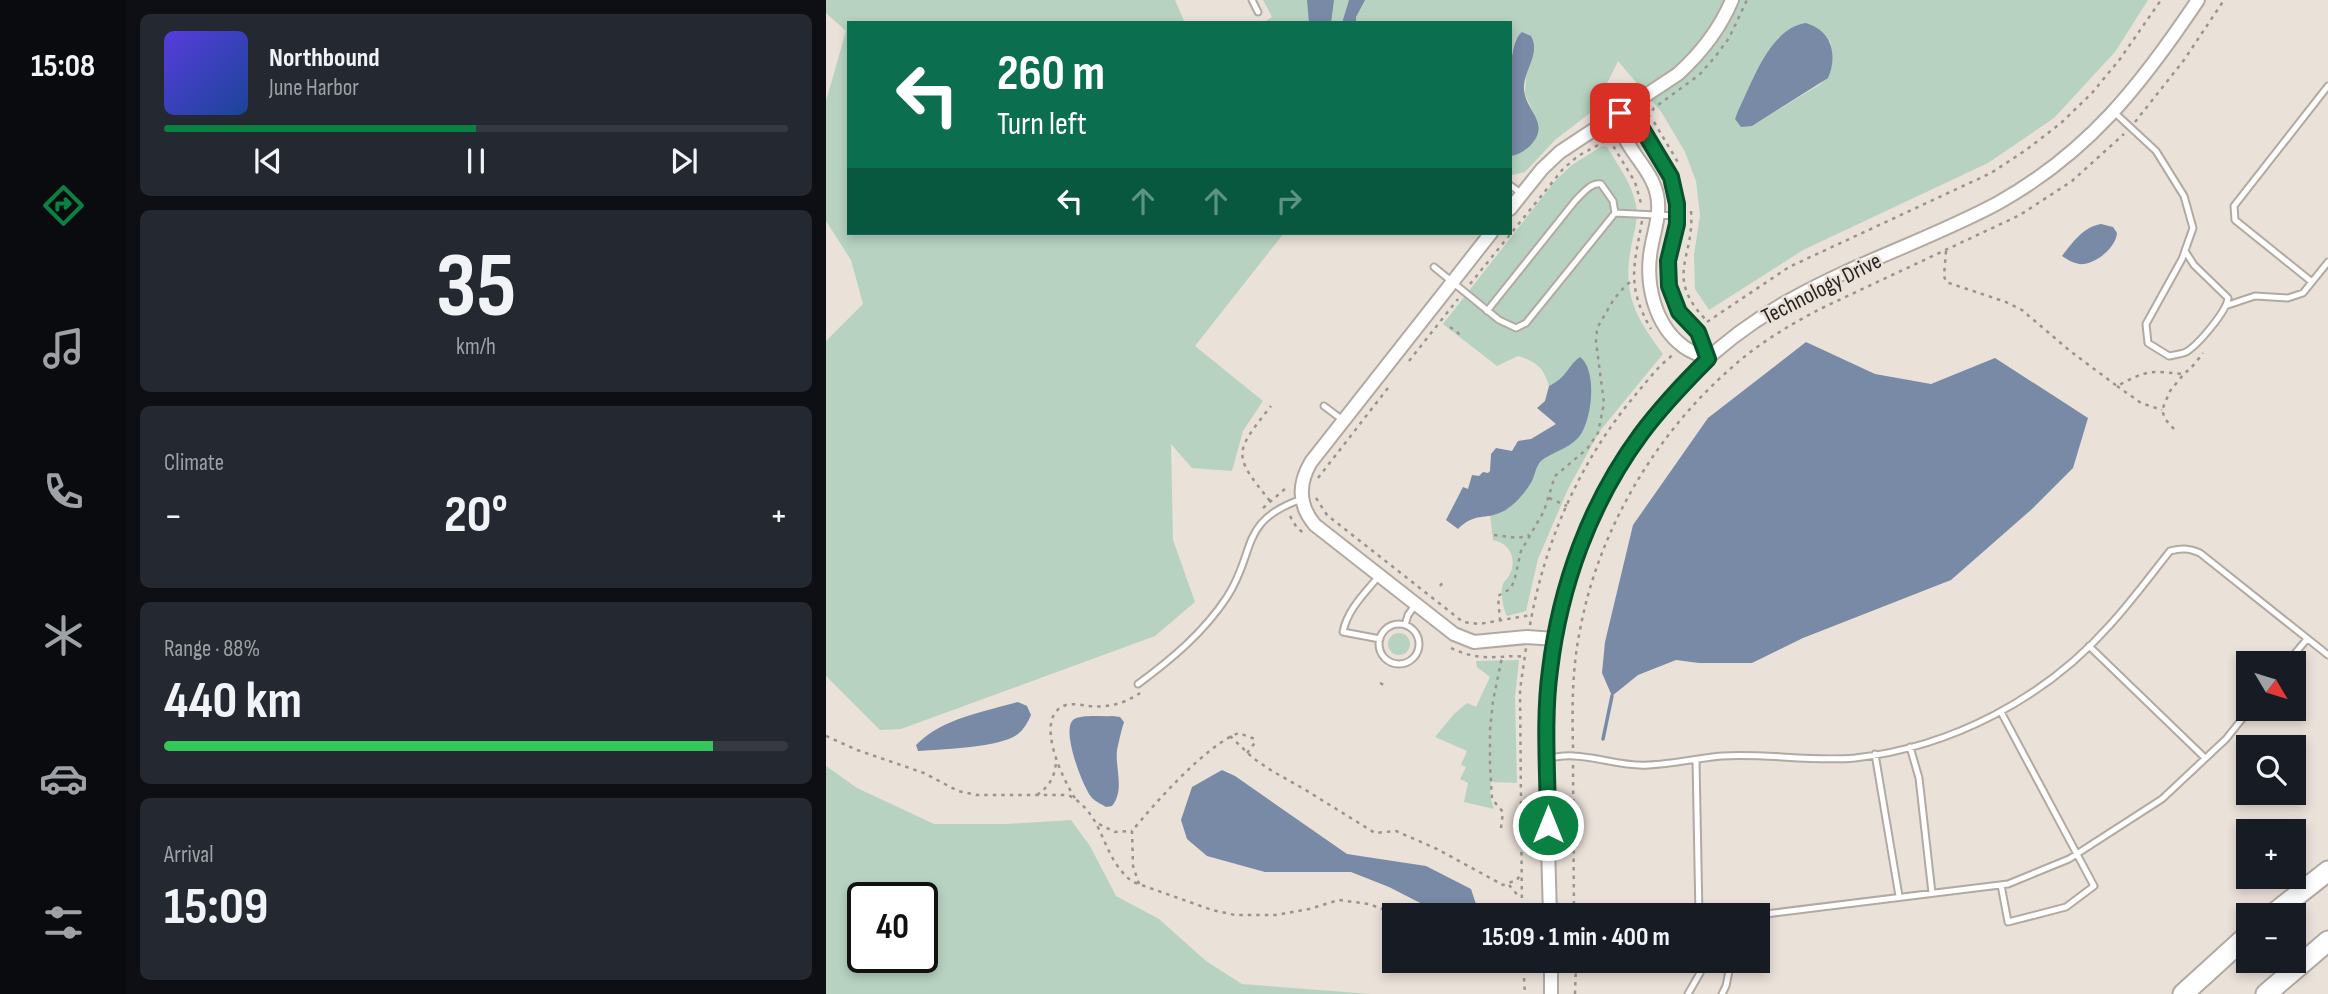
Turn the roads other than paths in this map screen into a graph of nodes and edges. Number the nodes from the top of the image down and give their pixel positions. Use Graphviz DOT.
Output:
graph roads {
  1 [pos="1252,0"];
  2 [pos="1732,0"];
  3 [pos="2198,0"];
  4 [pos="1258,12"];
  5 [pos="2328,86"];
  6 [pos="2114,112"];
  7 [pos="1620,113"];
  8 [pos="1512,186"];
  9 [pos="1522,194"];
  10 [pos="1512,206"];
  11 [pos="1615,213"];
  12 [pos="1658,216"];
  13 [pos="1677,216"];
  14 [pos="1489,235"];
  15 [pos="2185,251"];
  16 [pos="2328,262"];
  17 [pos="1434,267"];
  18 [pos="1453,282"];
  19 [pos="2312,282"];
  20 [pos="2228,304"];
  21 [pos="1487,311"];
  22 [pos="1708,359"];
  23 [pos="1324,406"];
  24 [pos="1343,421"];
  25 [pos="1308,498"];
  26 [pos="1379,575"];
  27 [pos="1416,604"];
  28 [pos="1405,625"];
  29 [pos="1380,639"];
  30 [pos="1555,639"];
  31 [pos="2307,639"];
  32 [pos="2090,646"];
  33 [pos="2297,651"];
  34 [pos="2328,655"];
  35 [pos="1138,684"];
  36 [pos="2001,712"];
  37 [pos="2240,721"];
  38 [pos="1910,747"];
  39 [pos="1875,754"];
  40 [pos="1548,758"];
  41 [pos="2205,758"];
  42 [pos="1696,760"];
  43 [pos="2077,854"];
  44 [pos="2328,871"];
  45 [pos="2001,885"];
  46 [pos="1932,892"];
  47 [pos="1899,897"];
  48 [pos="1550,903"];
  49 [pos="1699,903"];
  50 [pos="2288,903"];
  51 [pos="1770,913"];
  52 [pos="2328,941"];
  53 [pos="2236,946"];
  54 [pos="1551,973"];
  55 [pos="1700,973"];
  56 [pos="1729,973"];
  57 [pos="1551,994"];
  58 [pos="1688,994"];
  59 [pos="1722,994"];
  60 [pos="2183,994"];
  61 [pos="2266,994"];
  1 -- 4 [label="lane"];
  2 -- 7 [label="street"];
  3 -- 6 [label="street, Technology Drive"];
  5 -- 19 [label="lane"];
  6 -- 15 [label="lane"];
  6 -- 22 [label="street, Technology Drive"];
  7 -- 9 [label="street"];
  7 -- 12 [label="street"];
  7 -- 13 [label="street"];
  8 -- 9 [label="lane"];
  9 -- 10 [label="street"];
  11 -- 12 [label="lane"];
  11 -- 21 [label="lane"];
  11 -- 21 [label="lane"];
  12 -- 13 [label="lane"];
  12 -- 22 [label="street"];
  13 -- 22 [label="street"];
  14 -- 18 [label="street"];
  15 -- 20 [label="lane"];
  15 -- 20 [label="lane"];
  16 -- 19 [label="lane"];
  17 -- 18 [label="lane"];
  18 -- 21 [label="lane"];
  18 -- 24 [label="street"];
  19 -- 20 [label="lane"];
  22 -- 30 [label="street, Technology Drive"];
  23 -- 24 [label="lane"];
  24 -- 25 [label="street"];
  25 -- 26 [label="street"];
  25 -- 35 [label="lane"];
  26 -- 27 [label="street"];
  26 -- 29 [label="lane"];
  27 -- 28 [label="lane"];
  27 -- 30 [label="street"];
  28 -- 29 [label="lane"];
  28 -- 29 [label="lane"];
  30 -- 40 [label="street, Technology Drive"];
  31 -- 32 [label="lane"];
  31 -- 33 [label="lane"];
  31 -- 34 [label="lane"];
  32 -- 36 [label="lane"];
  32 -- 41 [label="lane"];
  36 -- 38 [label="lane"];
  36 -- 43 [label="lane"];
  37 -- 41 [label="lane"];
  38 -- 39 [label="lane"];
  38 -- 46 [label="lane"];
  39 -- 42 [label="lane"];
  39 -- 47 [label="lane"];
  40 -- 42 [label="lane"];
  40 -- 48 [label="street, Technology Drive"];
  41 -- 43 [label="lane"];
  42 -- 49 [label="lane"];
  43 -- 45 [label="lane"];
  43 -- 45 [label="lane"];
  44 -- 50 [label="highway"];
  45 -- 46 [label="lane"];
  46 -- 47 [label="lane"];
  47 -- 51 [label="lane"];
  52 -- 61 [label="highway"];
  53 -- 60 [label="highway"];
  54 -- 57 [label="street"];
  55 -- 58 [label="lane"];
  56 -- 59 [label="lane"];
}
